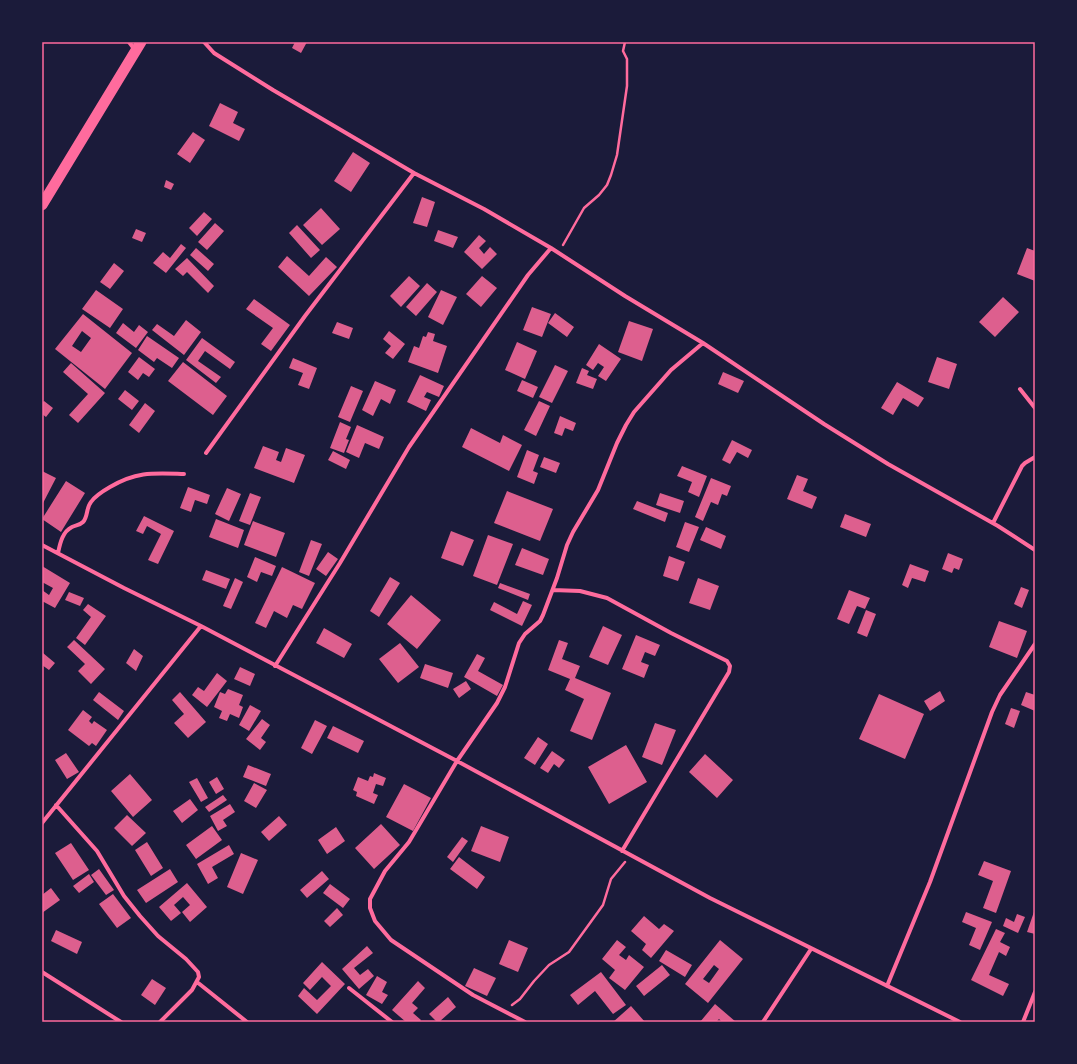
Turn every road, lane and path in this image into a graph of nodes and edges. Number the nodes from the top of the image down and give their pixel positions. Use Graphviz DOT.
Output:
graph roads {
  1 [pos="204,42"];
  2 [pos="625,42"];
  3 [pos="135,45"];
  4 [pos="414,173"];
  5 [pos="42,205"];
  6 [pos="551,248"];
  7 [pos="559,253"];
  8 [pos="703,343"];
  9 [pos="1020,389"];
  10 [pos="1035,408"];
  11 [pos="206,453"];
  12 [pos="1035,457"];
  13 [pos="184,474"];
  14 [pos="993,522"];
  15 [pos="42,545"];
  16 [pos="1035,550"];
  17 [pos="58,553"];
  18 [pos="553,590"];
  19 [pos="201,626"];
  20 [pos="1035,644"];
  21 [pos="276,666"];
  22 [pos="457,761"];
  23 [pos="56,805"];
  24 [pos="42,823"];
  25 [pos="622,851"];
  26 [pos="631,855"];
  27 [pos="811,949"];
  28 [pos="42,972"];
  29 [pos="196,982"];
  30 [pos="887,986"];
  31 [pos="349,988"];
  32 [pos="1035,992"];
  33 [pos="503,1012"];
  34 [pos="121,1022"];
  35 [pos="160,1022"];
  36 [pos="247,1022"];
  37 [pos="392,1022"];
  38 [pos="525,1022"];
  39 [pos="763,1022"];
  40 [pos="960,1022"];
  41 [pos="1023,1022"];
  1 -- 4 [label="street"];
  2 -- 7 [label="path"];
  3 -- 5 [label="highway"];
  4 -- 6 [label="street"];
  4 -- 11 [label="street"];
  6 -- 7 [label="street"];
  6 -- 21 [label="street"];
  7 -- 8 [label="street"];
  8 -- 14 [label="street"];
  8 -- 18 [label="street"];
  9 -- 10 [label="street"];
  12 -- 14 [label="street"];
  13 -- 17 [label="street"];
  14 -- 16 [label="street"];
  15 -- 17 [label="street"];
  17 -- 19 [label="street"];
  18 -- 22 [label="street"];
  18 -- 25 [label="street"];
  19 -- 21 [label="street"];
  19 -- 23 [label="street"];
  20 -- 30 [label="street"];
  21 -- 22 [label="street"];
  22 -- 25 [label="street"];
  22 -- 33 [label="street"];
  23 -- 24 [label="street"];
  23 -- 29 [label="street"];
  25 -- 26 [label="street"];
  26 -- 27 [label="street"];
  26 -- 33 [label="path"];
  27 -- 30 [label="street"];
  27 -- 39 [label="street"];
  28 -- 34 [label="street"];
  29 -- 35 [label="street"];
  29 -- 36 [label="street"];
  30 -- 40 [label="street"];
  31 -- 37 [label="street"];
  32 -- 41 [label="street"];
  33 -- 38 [label="street"];
}
